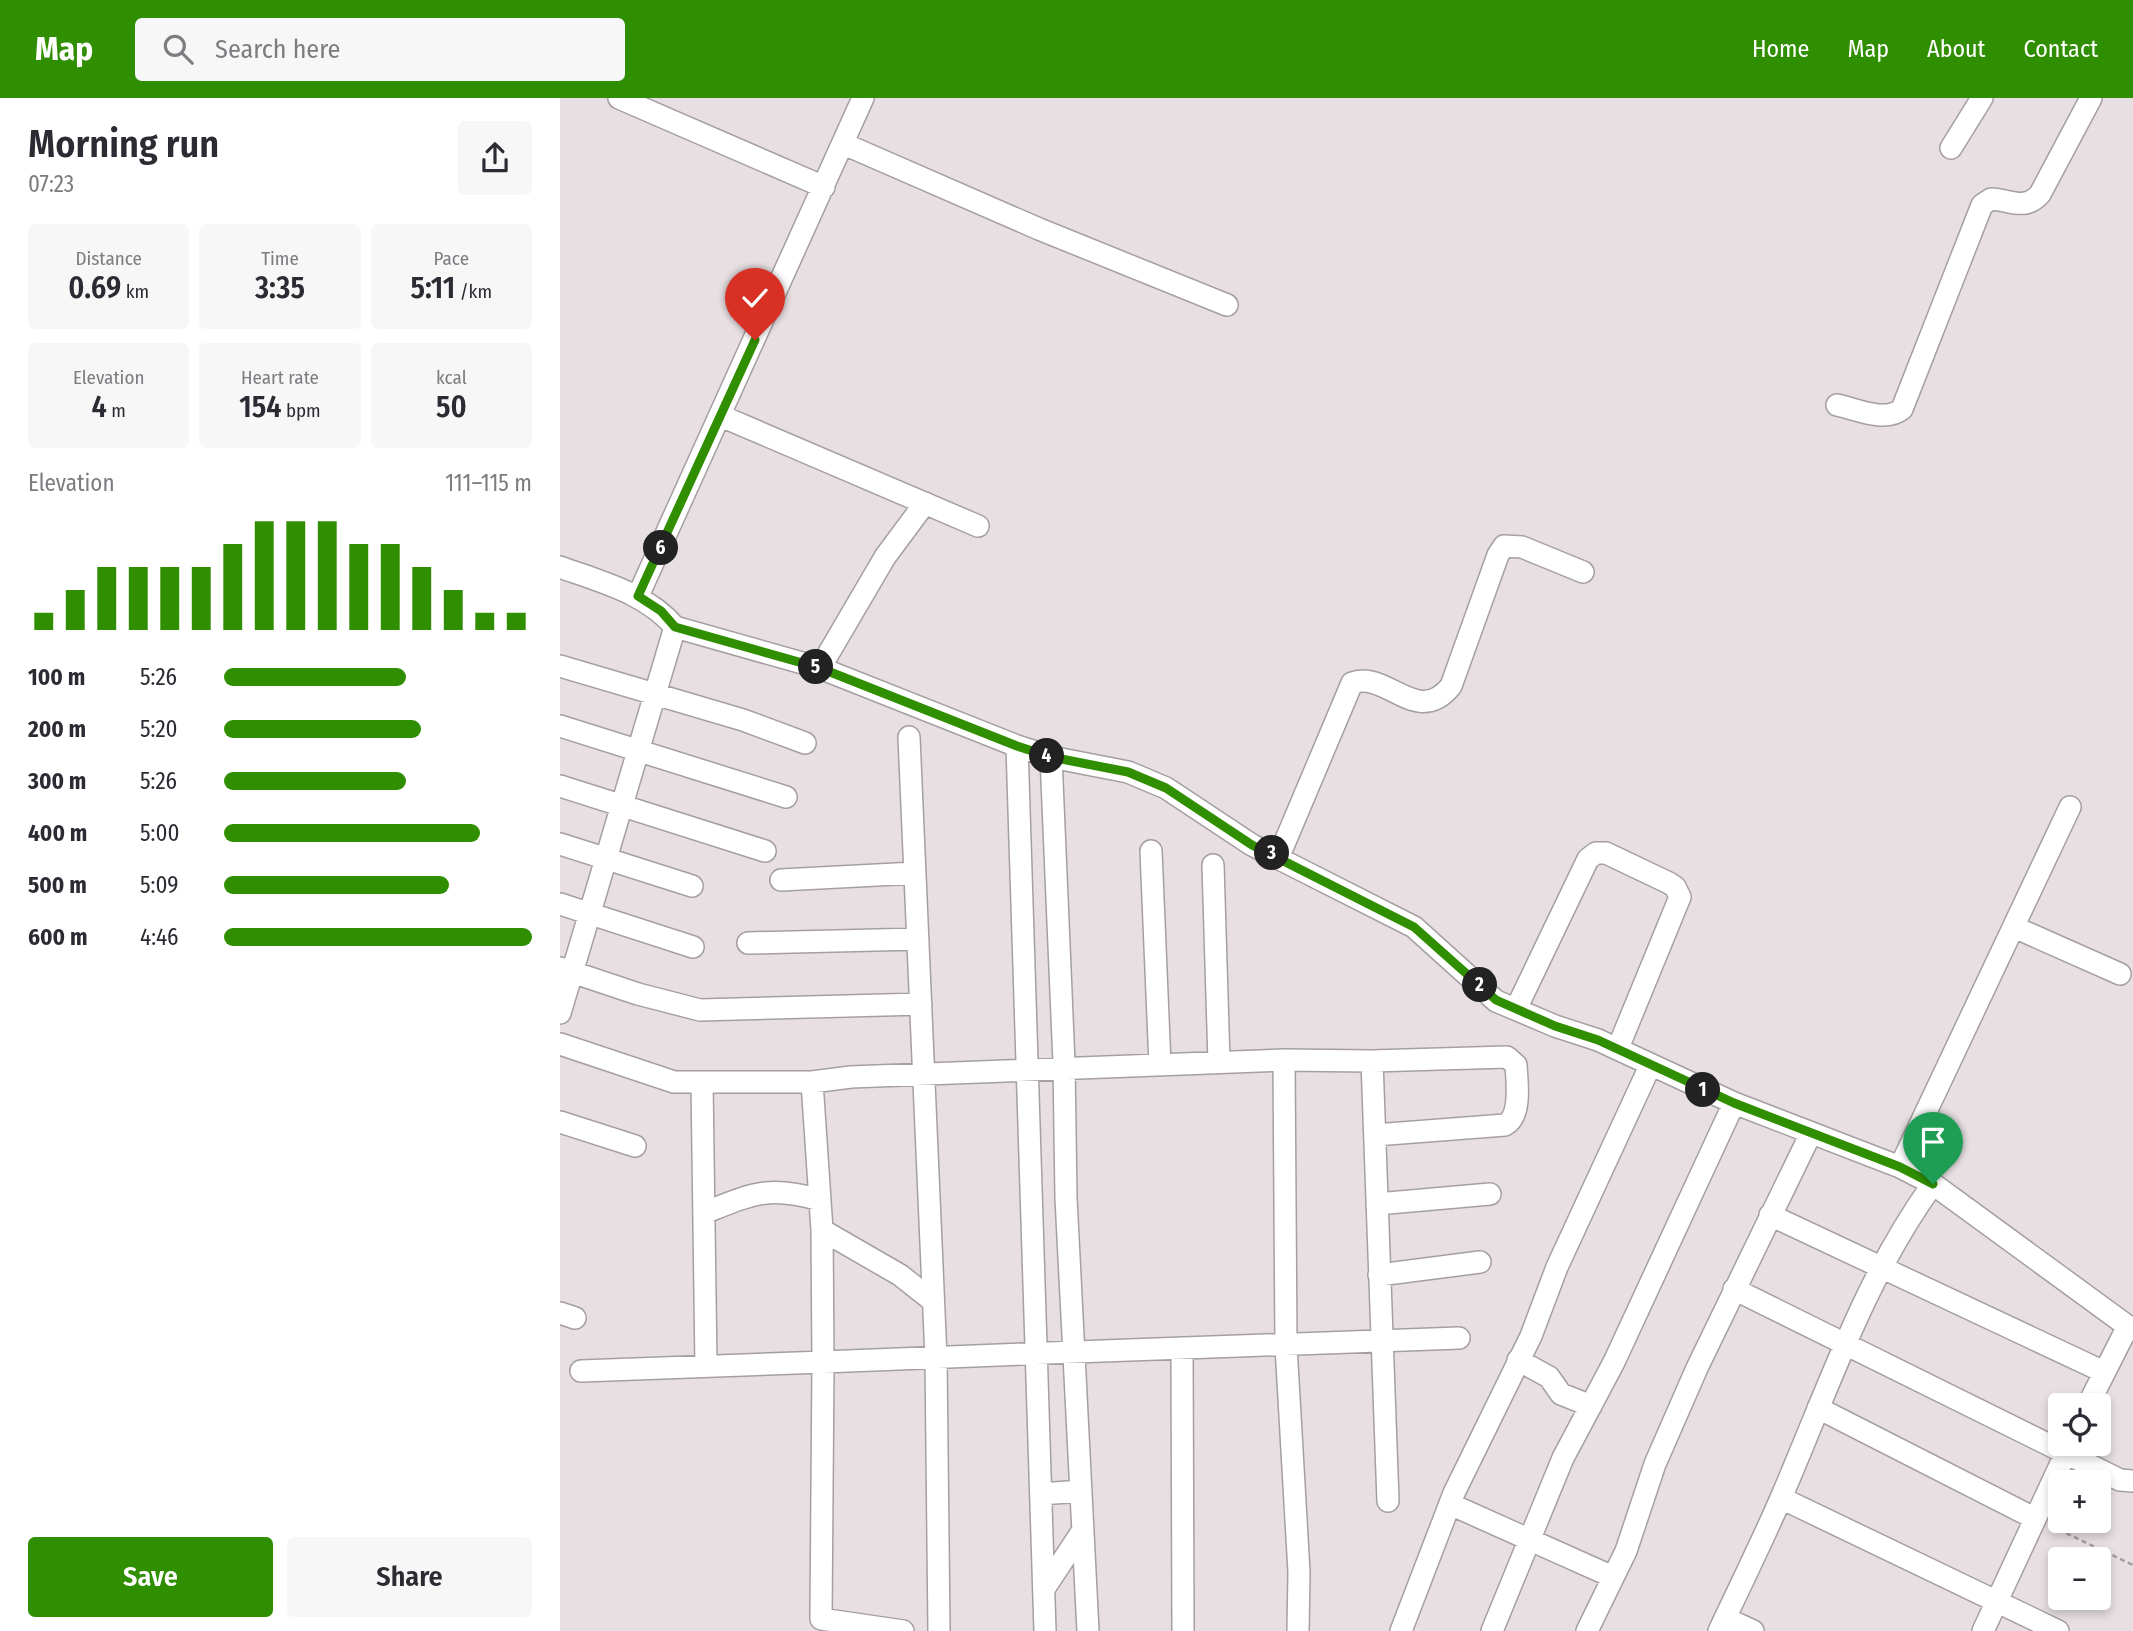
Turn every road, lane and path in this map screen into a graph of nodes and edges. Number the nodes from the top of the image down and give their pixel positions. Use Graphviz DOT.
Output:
graph roads {
  1 [pos="619,98"];
  2 [pos="863,98"];
  3 [pos="1982,98"];
  4 [pos="2085,100"];
  5 [pos="844,144"];
  6 [pos="1951,148"];
  7 [pos="824,187"];
  8 [pos="1227,305"];
  9 [pos="1837,405"];
  10 [pos="721,416"];
  11 [pos="925,503"];
  12 [pos="978,526"];
  13 [pos="560,567"];
  14 [pos="1583,572"];
  15 [pos="638,596"];
  16 [pos="675,627"];
  17 [pos="560,666"];
  18 [pos="820,668"];
  19 [pos="653,692"];
  20 [pos="560,726"];
  21 [pos="909,737"];
  22 [pos="805,743"];
  23 [pos="1017,746"];
  24 [pos="637,751"];
  25 [pos="1051,757"];
  26 [pos="560,786"];
  27 [pos="786,797"];
  28 [pos="622,807"];
  29 [pos="2070,807"];
  30 [pos="560,844"];
  31 [pos="1151,851"];
  32 [pos="765,852"];
  33 [pos="1279,856"];
  34 [pos="607,860"];
  35 [pos="1213,865"];
  36 [pos="915,873"];
  37 [pos="781,880"];
  38 [pos="692,886"];
  39 [pos="560,904"];
  40 [pos="590,913"];
  41 [pos="2014,927"];
  42 [pos="918,939"];
  43 [pos="748,943"];
  44 [pos="693,947"];
  45 [pos="566,970"];
  46 [pos="2120,974"];
  47 [pos="921,1004"];
  48 [pos="1516,1009"];
  49 [pos="560,1013"];
  50 [pos="560,1044"];
  51 [pos="1618,1048"];
  52 [pos="1284,1060"];
  53 [pos="1372,1061"];
  54 [pos="1219,1062"];
  55 [pos="1160,1065"];
  56 [pos="1650,1066"];
  57 [pos="1064,1069"];
  58 [pos="1027,1070"];
  59 [pos="924,1074"];
  60 [pos="702,1082"];
  61 [pos="812,1082"];
  62 [pos="1734,1103"];
  63 [pos="560,1122"];
  64 [pos="1811,1133"];
  65 [pos="1375,1135"];
  66 [pos="635,1146"];
  67 [pos="1900,1167"];
  68 [pos="1933,1184"];
  69 [pos="1490,1194"];
  70 [pos="1066,1198"];
  71 [pos="820,1200"];
  72 [pos="1031,1200"];
  73 [pos="1377,1204"];
  74 [pos="704,1213"];
  75 [pos="1770,1215"];
  76 [pos="821,1230"];
  77 [pos="1480,1262"];
  78 [pos="1881,1268"];
  79 [pos="1378,1275"];
  80 [pos="1734,1289"];
  81 [pos="933,1301"];
  82 [pos="2130,1328"];
  83 [pos="1459,1338"];
  84 [pos="1380,1340"];
  85 [pos="1847,1342"];
  86 [pos="1286,1346"];
  87 [pos="1182,1348"];
  88 [pos="1073,1350"];
  89 [pos="1036,1353"];
  90 [pos="936,1358"];
  91 [pos="1518,1360"];
  92 [pos="822,1362"];
  93 [pos="706,1366"];
  94 [pos="582,1370"];
  95 [pos="2104,1372"];
  96 [pos="2094,1393"];
  97 [pos="1591,1406"];
  98 [pos="1818,1408"];
  99 [pos="2048,1438"];
  100 [pos="2064,1456"];
  101 [pos="2081,1456"];
  102 [pos="2133,1481"];
  103 [pos="1081,1491"];
  104 [pos="1041,1494"];
  105 [pos="1781,1498"];
  106 [pos="1388,1502"];
  107 [pos="1450,1504"];
  108 [pos="2034,1518"];
  109 [pos="1083,1530"];
  110 [pos="1530,1542"];
  111 [pos="2133,1565"];
  112 [pos="1613,1577"];
  113 [pos="1044,1589"];
  114 [pos="1996,1603"];
  115 [pos="821,1625"];
  116 [pos="1722,1625"];
  117 [pos="1593,1629"];
  118 [pos="903,1631"];
  119 [pos="939,1631"];
  120 [pos="1045,1631"];
  121 [pos="1088,1631"];
  122 [pos="1183,1631"];
  123 [pos="1298,1631"];
  124 [pos="1401,1631"];
  125 [pos="1492,1631"];
  126 [pos="1753,1631"];
  127 [pos="1983,1631"];
  128 [pos="2058,1631"];
  1 -- 7 [label="street"];
  2 -- 5 [label="street"];
  3 -- 6 [label="street"];
  4 -- 9 [label="street"];
  5 -- 7 [label="street"];
  5 -- 8 [label="street"];
  7 -- 10 [label="street"];
  10 -- 11 [label="street"];
  10 -- 15 [label="street"];
  11 -- 12 [label="street"];
  11 -- 18 [label="street"];
  13 -- 15 [label="street"];
  14 -- 33 [label="street"];
  15 -- 16 [label="street"];
  16 -- 18 [label="street"];
  16 -- 19 [label="street"];
  17 -- 19 [label="street"];
  18 -- 23 [label="street"];
  19 -- 22 [label="street"];
  19 -- 24 [label="street"];
  20 -- 24 [label="street"];
  21 -- 36 [label="street"];
  23 -- 25 [label="street"];
  23 -- 58 [label="street"];
  24 -- 27 [label="street"];
  24 -- 28 [label="street"];
  25 -- 33 [label="street"];
  25 -- 57 [label="street"];
  26 -- 28 [label="street"];
  28 -- 32 [label="street"];
  28 -- 34 [label="street"];
  29 -- 41 [label="street"];
  30 -- 34 [label="street"];
  31 -- 55 [label="street"];
  33 -- 48 [label="street"];
  34 -- 38 [label="street"];
  34 -- 40 [label="street"];
  35 -- 54 [label="street"];
  36 -- 37 [label="street"];
  36 -- 42 [label="street"];
  39 -- 40 [label="street"];
  40 -- 44 [label="street"];
  40 -- 45 [label="street"];
  41 -- 46 [label="street"];
  41 -- 67 [label="street"];
  42 -- 43 [label="street"];
  42 -- 47 [label="street"];
  45 -- 47 [label="street"];
  45 -- 49 [label="street"];
  47 -- 59 [label="street"];
  48 -- 51 [label="street"];
  48 -- 51 [label="street"];
  50 -- 60 [label="street"];
  51 -- 56 [label="street"];
  52 -- 53 [label="street"];
  52 -- 54 [label="street"];
  52 -- 86 [label="street"];
  53 -- 65 [label="street"];
  53 -- 65 [label="street"];
  54 -- 55 [label="street"];
  55 -- 57 [label="street"];
  56 -- 62 [label="street"];
  56 -- 91 [label="street"];
  57 -- 58 [label="street"];
  57 -- 70 [label="street"];
  58 -- 59 [label="street"];
  58 -- 72 [label="street"];
  59 -- 61 [label="street"];
  59 -- 81 [label="street"];
  60 -- 61 [label="street"];
  60 -- 74 [label="street"];
  61 -- 71 [label="street"];
  62 -- 64 [label="street"];
  62 -- 97 [label="street"];
  63 -- 66 [label="street"];
  64 -- 67 [label="street"];
  64 -- 75 [label="street"];
  65 -- 73 [label="street"];
  67 -- 68 [label="street"];
  68 -- 78 [label="street"];
  68 -- 82 [label="street"];
  69 -- 73 [label="street"];
  70 -- 72 [label="street"];
  70 -- 88 [label="street"];
  71 -- 74 [label="street"];
  71 -- 76 [label="street"];
  72 -- 89 [label="street"];
  73 -- 79 [label="street"];
  74 -- 93 [label="street"];
  75 -- 78 [label="street"];
  75 -- 80 [label="street"];
  76 -- 81 [label="street"];
  76 -- 92 [label="street"];
  77 -- 79 [label="street"];
  78 -- 85 [label="street"];
  78 -- 95 [label="street"];
  79 -- 84 [label="street"];
  80 -- 85 [label="street"];
  80 -- 112 [label="street"];
  81 -- 90 [label="street"];
  82 -- 95 [label="street"];
  83 -- 84 [label="street"];
  84 -- 86 [label="street"];
  84 -- 106 [label="street"];
  85 -- 98 [label="street"];
  85 -- 99 [label="street"];
  86 -- 87 [label="street"];
  86 -- 123 [label="street"];
  87 -- 88 [label="street"];
  87 -- 122 [label="street"];
  88 -- 89 [label="street"];
  88 -- 103 [label="street"];
  89 -- 90 [label="street"];
  89 -- 104 [label="street"];
  90 -- 92 [label="street"];
  90 -- 119 [label="street"];
  91 -- 97 [label="street"];
  91 -- 107 [label="street"];
  92 -- 93 [label="street"];
  92 -- 115 [label="street"];
  93 -- 94 [label="street"];
  95 -- 96 [label="street"];
  97 -- 110 [label="street"];
  98 -- 105 [label="street"];
  98 -- 108 [label="street"];
  100 -- 108 [label="street"];
  101 -- 102 [label="street"];
  103 -- 104 [label="street"];
  103 -- 109 [label="street"];
  104 -- 113 [label="street"];
  105 -- 114 [label="street"];
  105 -- 116 [label="street"];
  107 -- 110 [label="street"];
  107 -- 124 [label="street"];
  108 -- 111 [label="path"];
  108 -- 114 [label="street"];
  109 -- 113 [label="street"];
  109 -- 121 [label="street"];
  110 -- 112 [label="street"];
  110 -- 125 [label="street"];
  112 -- 117 [label="street"];
  113 -- 120 [label="street"];
  114 -- 127 [label="street"];
  114 -- 128 [label="street"];
  115 -- 118 [label="street"];
  116 -- 126 [label="street"];
}
